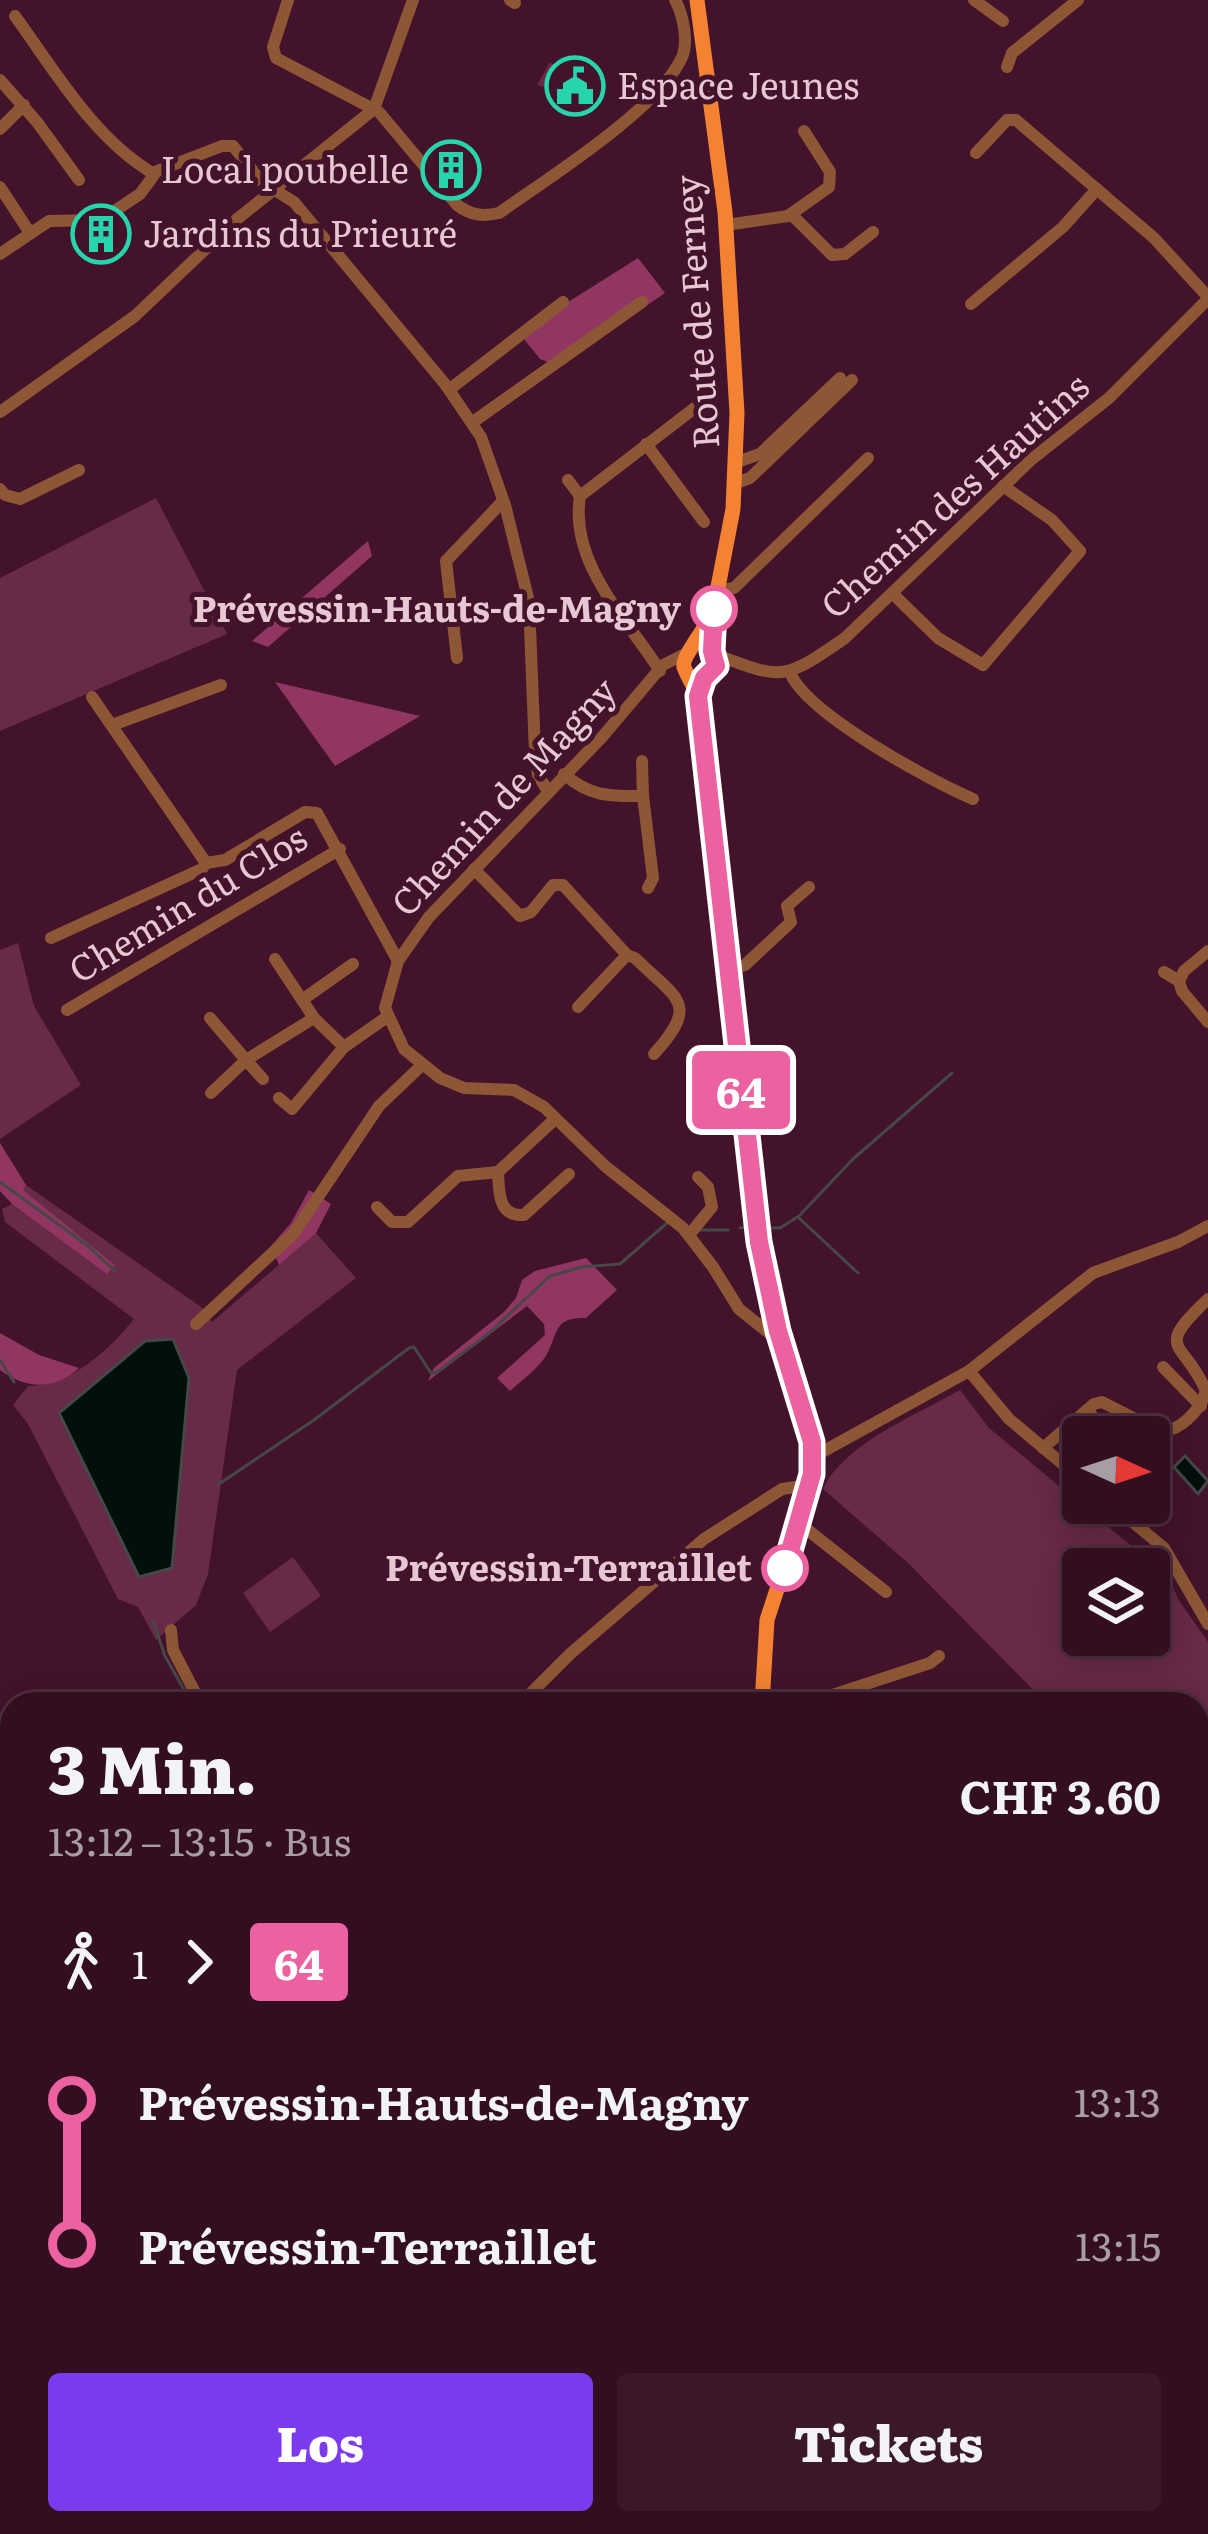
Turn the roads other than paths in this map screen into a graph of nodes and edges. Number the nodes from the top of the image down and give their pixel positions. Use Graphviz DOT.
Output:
graph roads {
  1 [pos="288,0"];
  2 [pos="413,0"];
  3 [pos="675,0"];
  4 [pos="974,0"];
  5 [pos="1078,0"];
  6 [pos="698,2"];
  7 [pos="15,16"];
  8 [pos="1003,21"];
  9 [pos="1007,68"];
  10 [pos="0,80"];
  11 [pos="24,105"];
  12 [pos="374,109"];
  13 [pos="0,129"];
  14 [pos="804,130"];
  15 [pos="976,153"];
  16 [pos="154,174"];
  17 [pos="79,180"];
  18 [pos="0,187"];
  19 [pos="1097,189"];
  20 [pos="278,190"];
  21 [pos="791,214"];
  22 [pos="726,226"];
  23 [pos="873,232"];
  24 [pos="30,233"];
  25 [pos="0,254"];
  26 [pos="563,302"];
  27 [pos="642,302"];
  28 [pos="971,304"];
  29 [pos="1207,304"];
  30 [pos="450,389"];
  31 [pos="712,390"];
  32 [pos="0,412"];
  33 [pos="473,422"];
  34 [pos="646,444"];
  35 [pos="868,458"];
  36 [pos="737,462"];
  37 [pos="79,470"];
  38 [pos="568,480"];
  39 [pos="736,483"];
  40 [pos="1003,486"];
  41 [pos="0,489"];
  42 [pos="580,496"];
  43 [pos="503,501"];
  44 [pos="704,522"];
  45 [pos="718,591"];
  46 [pos="893,594"];
  47 [pos="702,651"];
  48 [pos="457,658"];
  49 [pos="742,668"];
  50 [pos="660,671"];
  51 [pos="790,672"];
  52 [pos="698,675"];
  53 [pos="221,685"];
  54 [pos="92,697"];
  55 [pos="115,724"];
  56 [pos="642,761"];
  57 [pos="564,774"];
  58 [pos="548,791"];
  59 [pos="644,796"];
  60 [pos="973,799"];
  61 [pos="340,849"];
  62 [pos="206,862"];
  63 [pos="474,869"];
  64 [pos="809,887"];
  65 [pos="648,888"];
  66 [pos="51,938"];
  67 [pos="1208,951"];
  68 [pos="627,955"];
  69 [pos="275,959"];
  70 [pos="398,961"];
  71 [pos="353,964"];
  72 [pos="727,970"];
  73 [pos="1164,972"];
  74 [pos="1179,981"];
  75 [pos="302,1000"];
  76 [pos="578,1006"];
  77 [pos="67,1010"];
  78 [pos="209,1018"];
  79 [pos="314,1018"];
  80 [pos="387,1018"];
  81 [pos="1208,1022"];
  82 [pos="344,1047"];
  83 [pos="654,1054"];
  84 [pos="246,1060"];
  85 [pos="422,1065"];
  86 [pos="263,1079"];
  87 [pos="211,1093"];
  88 [pos="279,1098"];
  89 [pos="555,1119"];
  90 [pos="498,1172"];
  91 [pos="568,1174"];
  92 [pos="698,1177"];
  93 [pos="377,1207"];
  94 [pos="1208,1226"];
  95 [pos="689,1234"];
  96 [pos="1208,1299"];
  97 [pos="196,1324"];
  98 [pos="778,1331"];
  99 [pos="1163,1367"];
  100 [pos="969,1371"];
  101 [pos="1201,1406"];
  102 [pos="1087,1410"];
  103 [pos="1092,1416"];
  104 [pos="1043,1448"];
  105 [pos="813,1457"];
  106 [pos="1062,1464"];
  107 [pos="809,1485"];
  108 [pos="799,1523"];
  109 [pos="1136,1524"];
  110 [pos="886,1592"];
  111 [pos="1208,1624"];
  112 [pos="171,1630"];
  113 [pos="939,1657"];
  114 [pos="910,1676"];
  115 [pos="195,1692"];
  116 [pos="532,1692"];
  117 [pos="764,1692"];
  118 [pos="842,1692"];
  119 [pos="862,1692"];
  1 -- 12 [label="street"];
  2 -- 12 [label="street"];
  3 -- 12 [label="street"];
  4 -- 8 [label="street"];
  5 -- 9 [label="street"];
  6 -- 22 [label="main road, Route de Ferney"];
  7 -- 16 [label="street"];
  10 -- 11 [label="street"];
  11 -- 13 [label="street"];
  11 -- 17 [label="street"];
  12 -- 20 [label="street"];
  14 -- 21 [label="street"];
  15 -- 19 [label="street"];
  16 -- 20 [label="street"];
  16 -- 24 [label="street"];
  18 -- 24 [label="street"];
  19 -- 28 [label="street"];
  19 -- 29 [label="street"];
  20 -- 30 [label="street"];
  20 -- 32 [label="street"];
  21 -- 22 [label="street"];
  21 -- 23 [label="street"];
  22 -- 36 [label="main road, Route de Ferney"];
  24 -- 25 [label="street"];
  26 -- 30 [label="street"];
  27 -- 33 [label="street"];
  29 -- 40 [label="street, Chemin des Hautins"];
  30 -- 33 [label="street"];
  31 -- 34 [label="street"];
  33 -- 43 [label="street"];
  34 -- 42 [label="street"];
  34 -- 44 [label="street"];
  35 -- 45 [label="street"];
  36 -- 39 [label="main road, Route de Ferney"];
  36 -- 39 [label="street"];
  37 -- 41 [label="street"];
  38 -- 42 [label="street"];
  39 -- 45 [label="main road, Route de Ferney"];
  40 -- 46 [label="street, Chemin des Hautins"];
  40 -- 46 [label="street"];
  42 -- 50 [label="street"];
  43 -- 48 [label="street"];
  43 -- 58 [label="street"];
  45 -- 47 [label="main road, Route de Ferney"];
  46 -- 51 [label="street, Chemin des Hautins"];
  47 -- 49 [label="street"];
  47 -- 50 [label="street, Chemin de Magny"];
  47 -- 52 [label="main road"];
  47 -- 52 [label="main road"];
  49 -- 51 [label="street"];
  49 -- 52 [label="street"];
  50 -- 52 [label="street, Chemin de Magny"];
  50 -- 57 [label="street, Chemin de Magny"];
  51 -- 60 [label="street"];
  52 -- 72 [label="main road"];
  53 -- 55 [label="street"];
  54 -- 55 [label="street, Chemin du Clos"];
  55 -- 62 [label="street, Chemin du Clos"];
  56 -- 59 [label="street"];
  57 -- 58 [label="street, Chemin de Magny"];
  57 -- 59 [label="street"];
  58 -- 63 [label="street, Chemin de Magny"];
  59 -- 65 [label="street"];
  61 -- 62 [label="street, Chemin du Clos"];
  61 -- 70 [label="street, Chemin du Clos"];
  61 -- 77 [label="street, Chemin du Clos"];
  62 -- 66 [label="street, Chemin du Clos"];
  63 -- 68 [label="street"];
  63 -- 70 [label="street, Chemin de Magny"];
  64 -- 72 [label="street"];
  67 -- 74 [label="street"];
  68 -- 76 [label="street"];
  68 -- 83 [label="street"];
  69 -- 75 [label="street"];
  70 -- 80 [label="street, Chemin de Magny"];
  71 -- 75 [label="street"];
  72 -- 98 [label="main road"];
  73 -- 74 [label="street"];
  74 -- 81 [label="street"];
  75 -- 79 [label="street"];
  78 -- 84 [label="street"];
  79 -- 82 [label="street"];
  79 -- 84 [label="street"];
  80 -- 82 [label="street"];
  80 -- 85 [label="street"];
  82 -- 88 [label="street"];
  84 -- 86 [label="street"];
  84 -- 87 [label="street"];
  85 -- 89 [label="street"];
  85 -- 97 [label="street"];
  89 -- 90 [label="street"];
  89 -- 95 [label="street"];
  90 -- 91 [label="street"];
  90 -- 93 [label="street"];
  92 -- 95 [label="street"];
  94 -- 100 [label="street"];
  95 -- 98 [label="street"];
  96 -- 101 [label="street"];
  98 -- 105 [label="main road"];
  99 -- 101 [label="street"];
  100 -- 104 [label="street"];
  100 -- 105 [label="street"];
  101 -- 102 [label="street"];
  102 -- 103 [label="street"];
  102 -- 104 [label="street"];
  104 -- 106 [label="street"];
  105 -- 107 [label="main road"];
  107 -- 108 [label="main road"];
  107 -- 116 [label="street"];
  108 -- 110 [label="street"];
  108 -- 117 [label="main road"];
  109 -- 111 [label="street"];
  112 -- 115 [label="street"];
  113 -- 118 [label="street"];
  114 -- 119 [label="street"];
}
